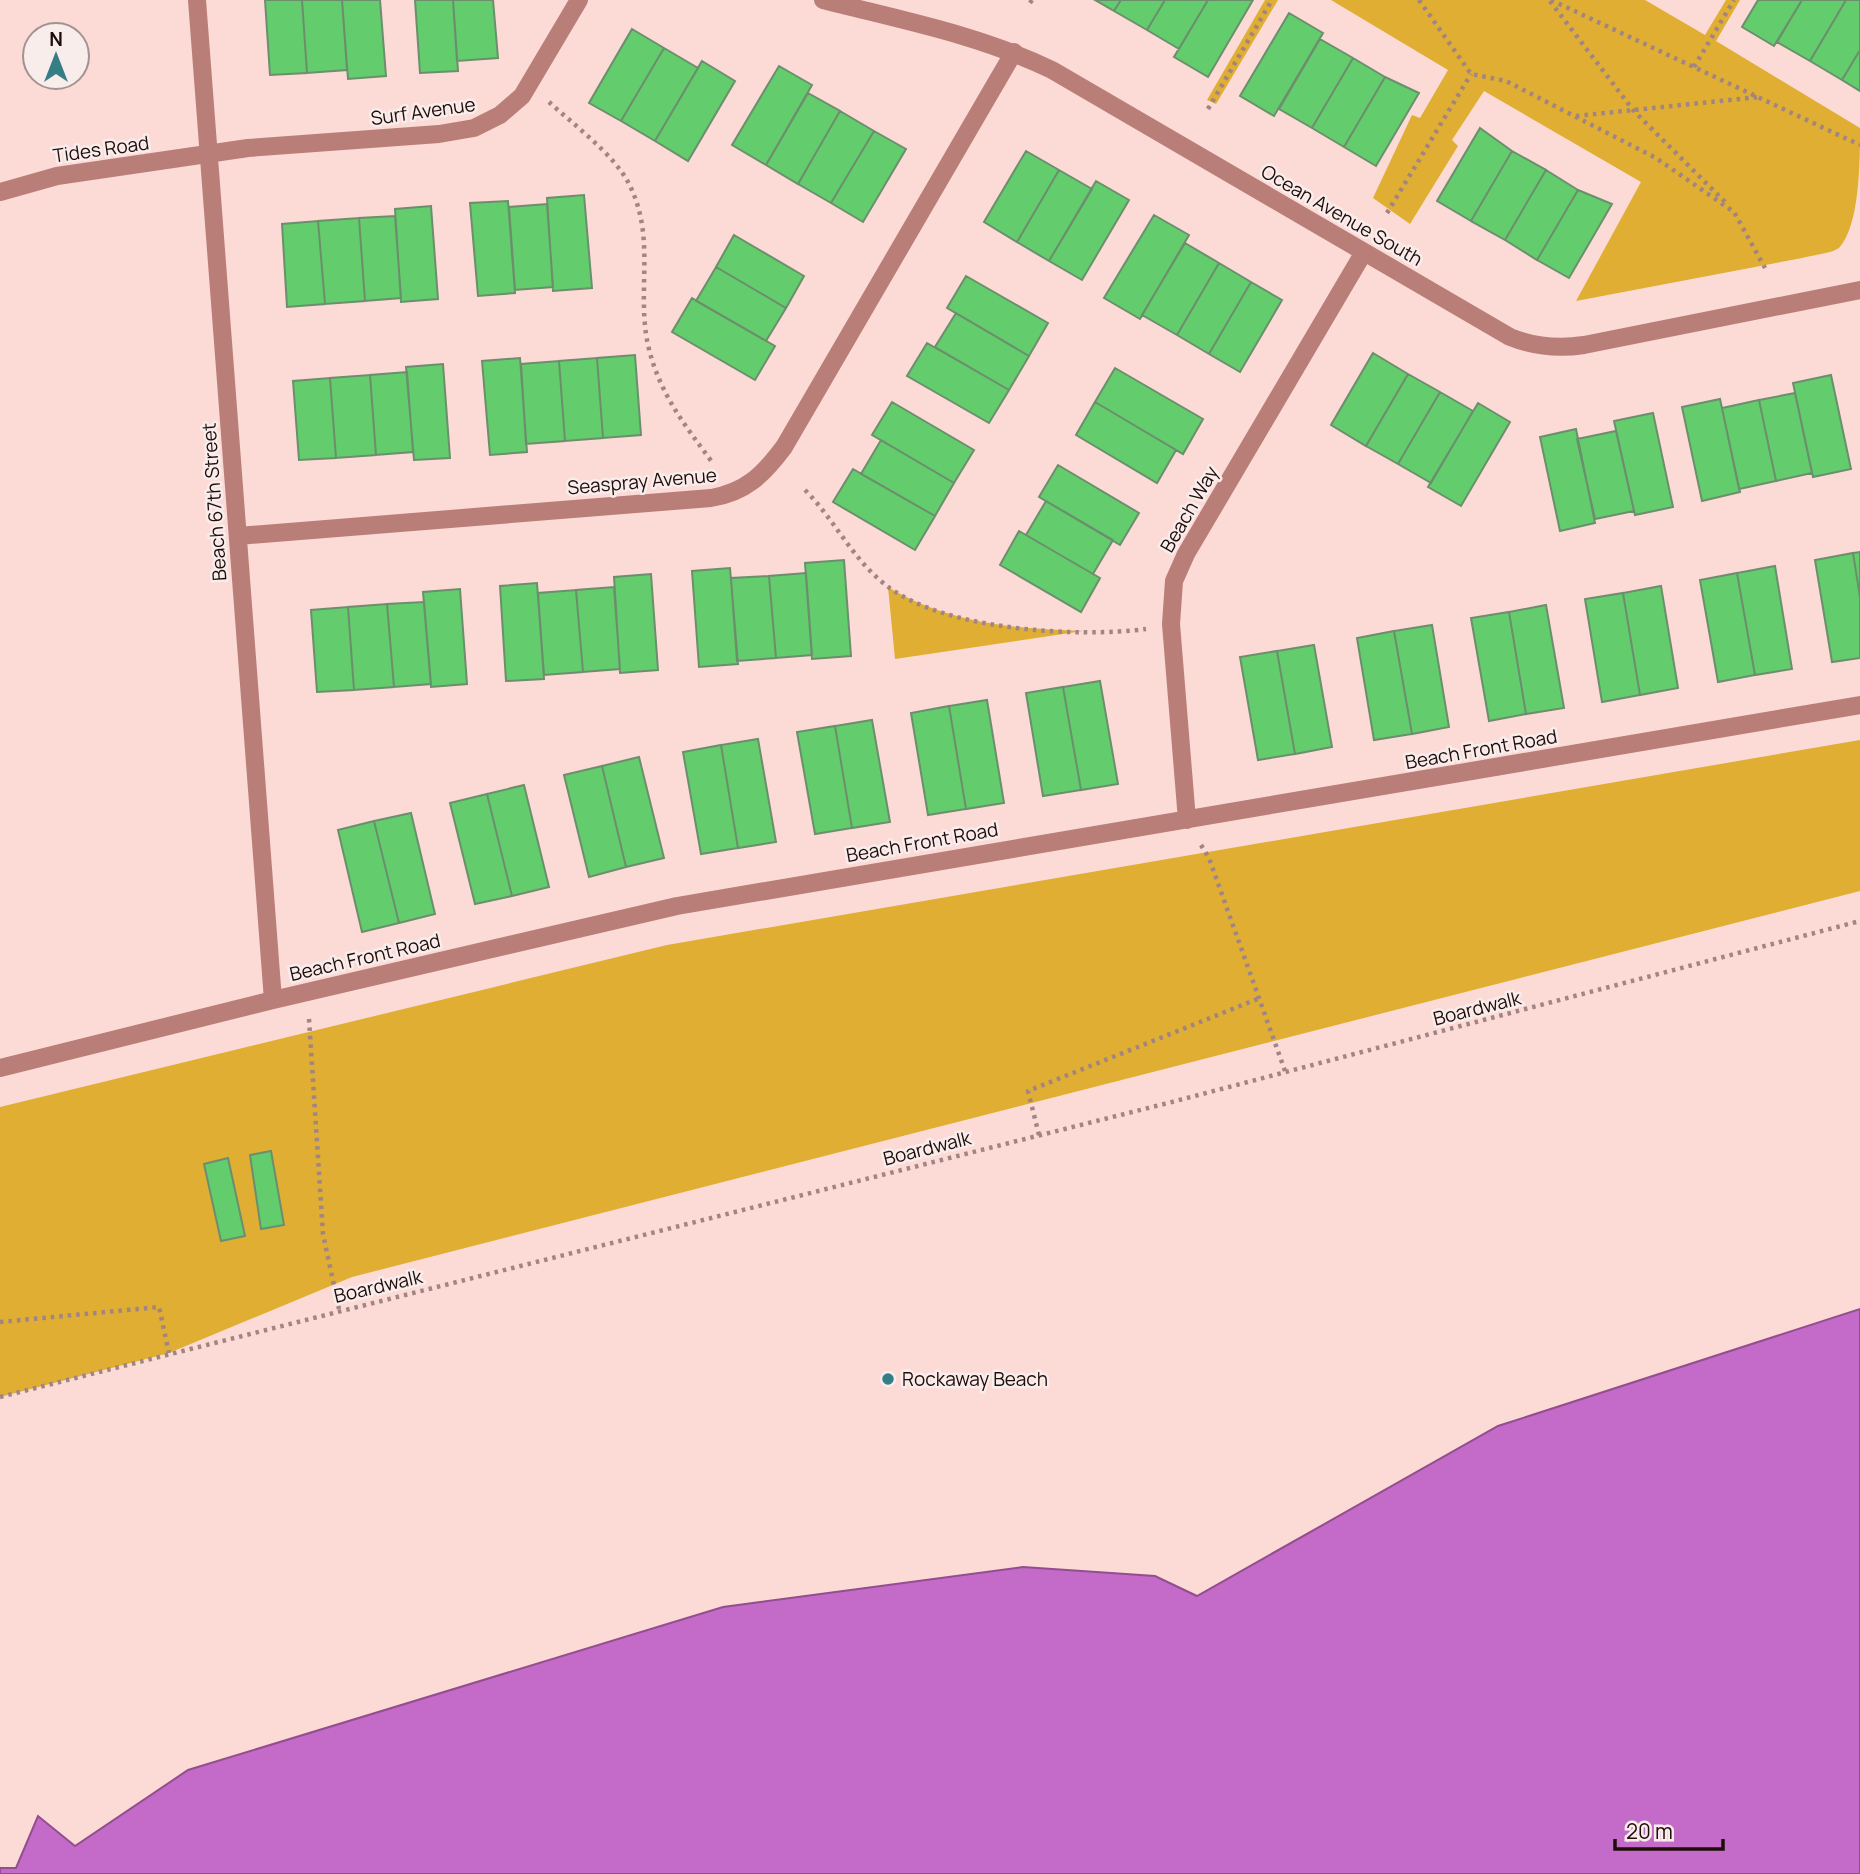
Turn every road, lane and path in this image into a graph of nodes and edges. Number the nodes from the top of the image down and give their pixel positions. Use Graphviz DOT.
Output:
graph roads {
  1 [pos="197,0"];
  2 [pos="579,0"];
  3 [pos="824,0"];
  4 [pos="1272,0"];
  5 [pos="1419,0"];
  6 [pos="1550,0"];
  7 [pos="1734,0"];
  8 [pos="1014,52"];
  9 [pos="1694,67"];
  10 [pos="1471,74"];
  11 [pos="531,84"];
  12 [pos="1759,97"];
  13 [pos="1208,109"];
  14 [pos="1633,110"];
  15 [pos="1574,116"];
  16 [pos="1860,145"];
  17 [pos="209,154"];
  18 [pos="0,192"];
  19 [pos="1734,212"];
  20 [pos="1387,213"];
  21 [pos="1364,252"];
  22 [pos="1765,268"];
  23 [pos="1860,290"];
  24 [pos="712,462"];
  25 [pos="805,490"];
  26 [pos="238,536"];
  27 [pos="1171,624"];
  28 [pos="1860,705"];
  29 [pos="1186,820"];
  30 [pos="1860,921"];
  31 [pos="314,991"];
  32 [pos="1260,998"];
  33 [pos="273,1000"];
  34 [pos="0,1068"];
  35 [pos="1285,1071"];
  36 [pos="1039,1135"];
  37 [pos="339,1310"];
  38 [pos="0,1322"];
  39 [pos="169,1353"];
  40 [pos="0,1397"];
  1 -- 17 [label="street, Beach 67th Street"];
  2 -- 11 [label="street, Surf Avenue"];
  3 -- 8 [label="street, Ocean Avenue South"];
  4 -- 13 [label="path"];
  5 -- 10 [label="path"];
  6 -- 9 [label="path"];
  6 -- 14 [label="path"];
  7 -- 9 [label="path"];
  8 -- 21 [label="street, Ocean Avenue South"];
  8 -- 26 [label="street, Seaspray Avenue"];
  9 -- 12 [label="path"];
  10 -- 15 [label="path"];
  10 -- 20 [label="path"];
  11 -- 17 [label="street, Surf Avenue"];
  11 -- 24 [label="path"];
  12 -- 14 [label="path"];
  12 -- 16 [label="path"];
  14 -- 15 [label="path"];
  14 -- 19 [label="path"];
  15 -- 19 [label="path"];
  17 -- 18 [label="street, Tides Road"];
  17 -- 26 [label="street, Beach 67th Street"];
  19 -- 22 [label="path"];
  21 -- 23 [label="street, Ocean Avenue South"];
  21 -- 27 [label="street, Beach Way"];
  25 -- 27 [label="path"];
  26 -- 33 [label="street, Beach 67th Street"];
  27 -- 29 [label="street, Beach Way"];
  28 -- 29 [label="street, Beach Front Road"];
  29 -- 31 [label="street, Beach Front Road"];
  29 -- 32 [label="path"];
  30 -- 35 [label="path, Boardwalk"];
  31 -- 33 [label="street, Beach Front Road"];
  31 -- 37 [label="path"];
  32 -- 35 [label="path"];
  32 -- 36 [label="path"];
  33 -- 34 [label="street, Beach Front Road"];
  35 -- 36 [label="path, Boardwalk"];
  36 -- 37 [label="path, Boardwalk"];
  37 -- 39 [label="path, Boardwalk"];
  38 -- 39 [label="path"];
  39 -- 40 [label="path, Boardwalk"];
}
